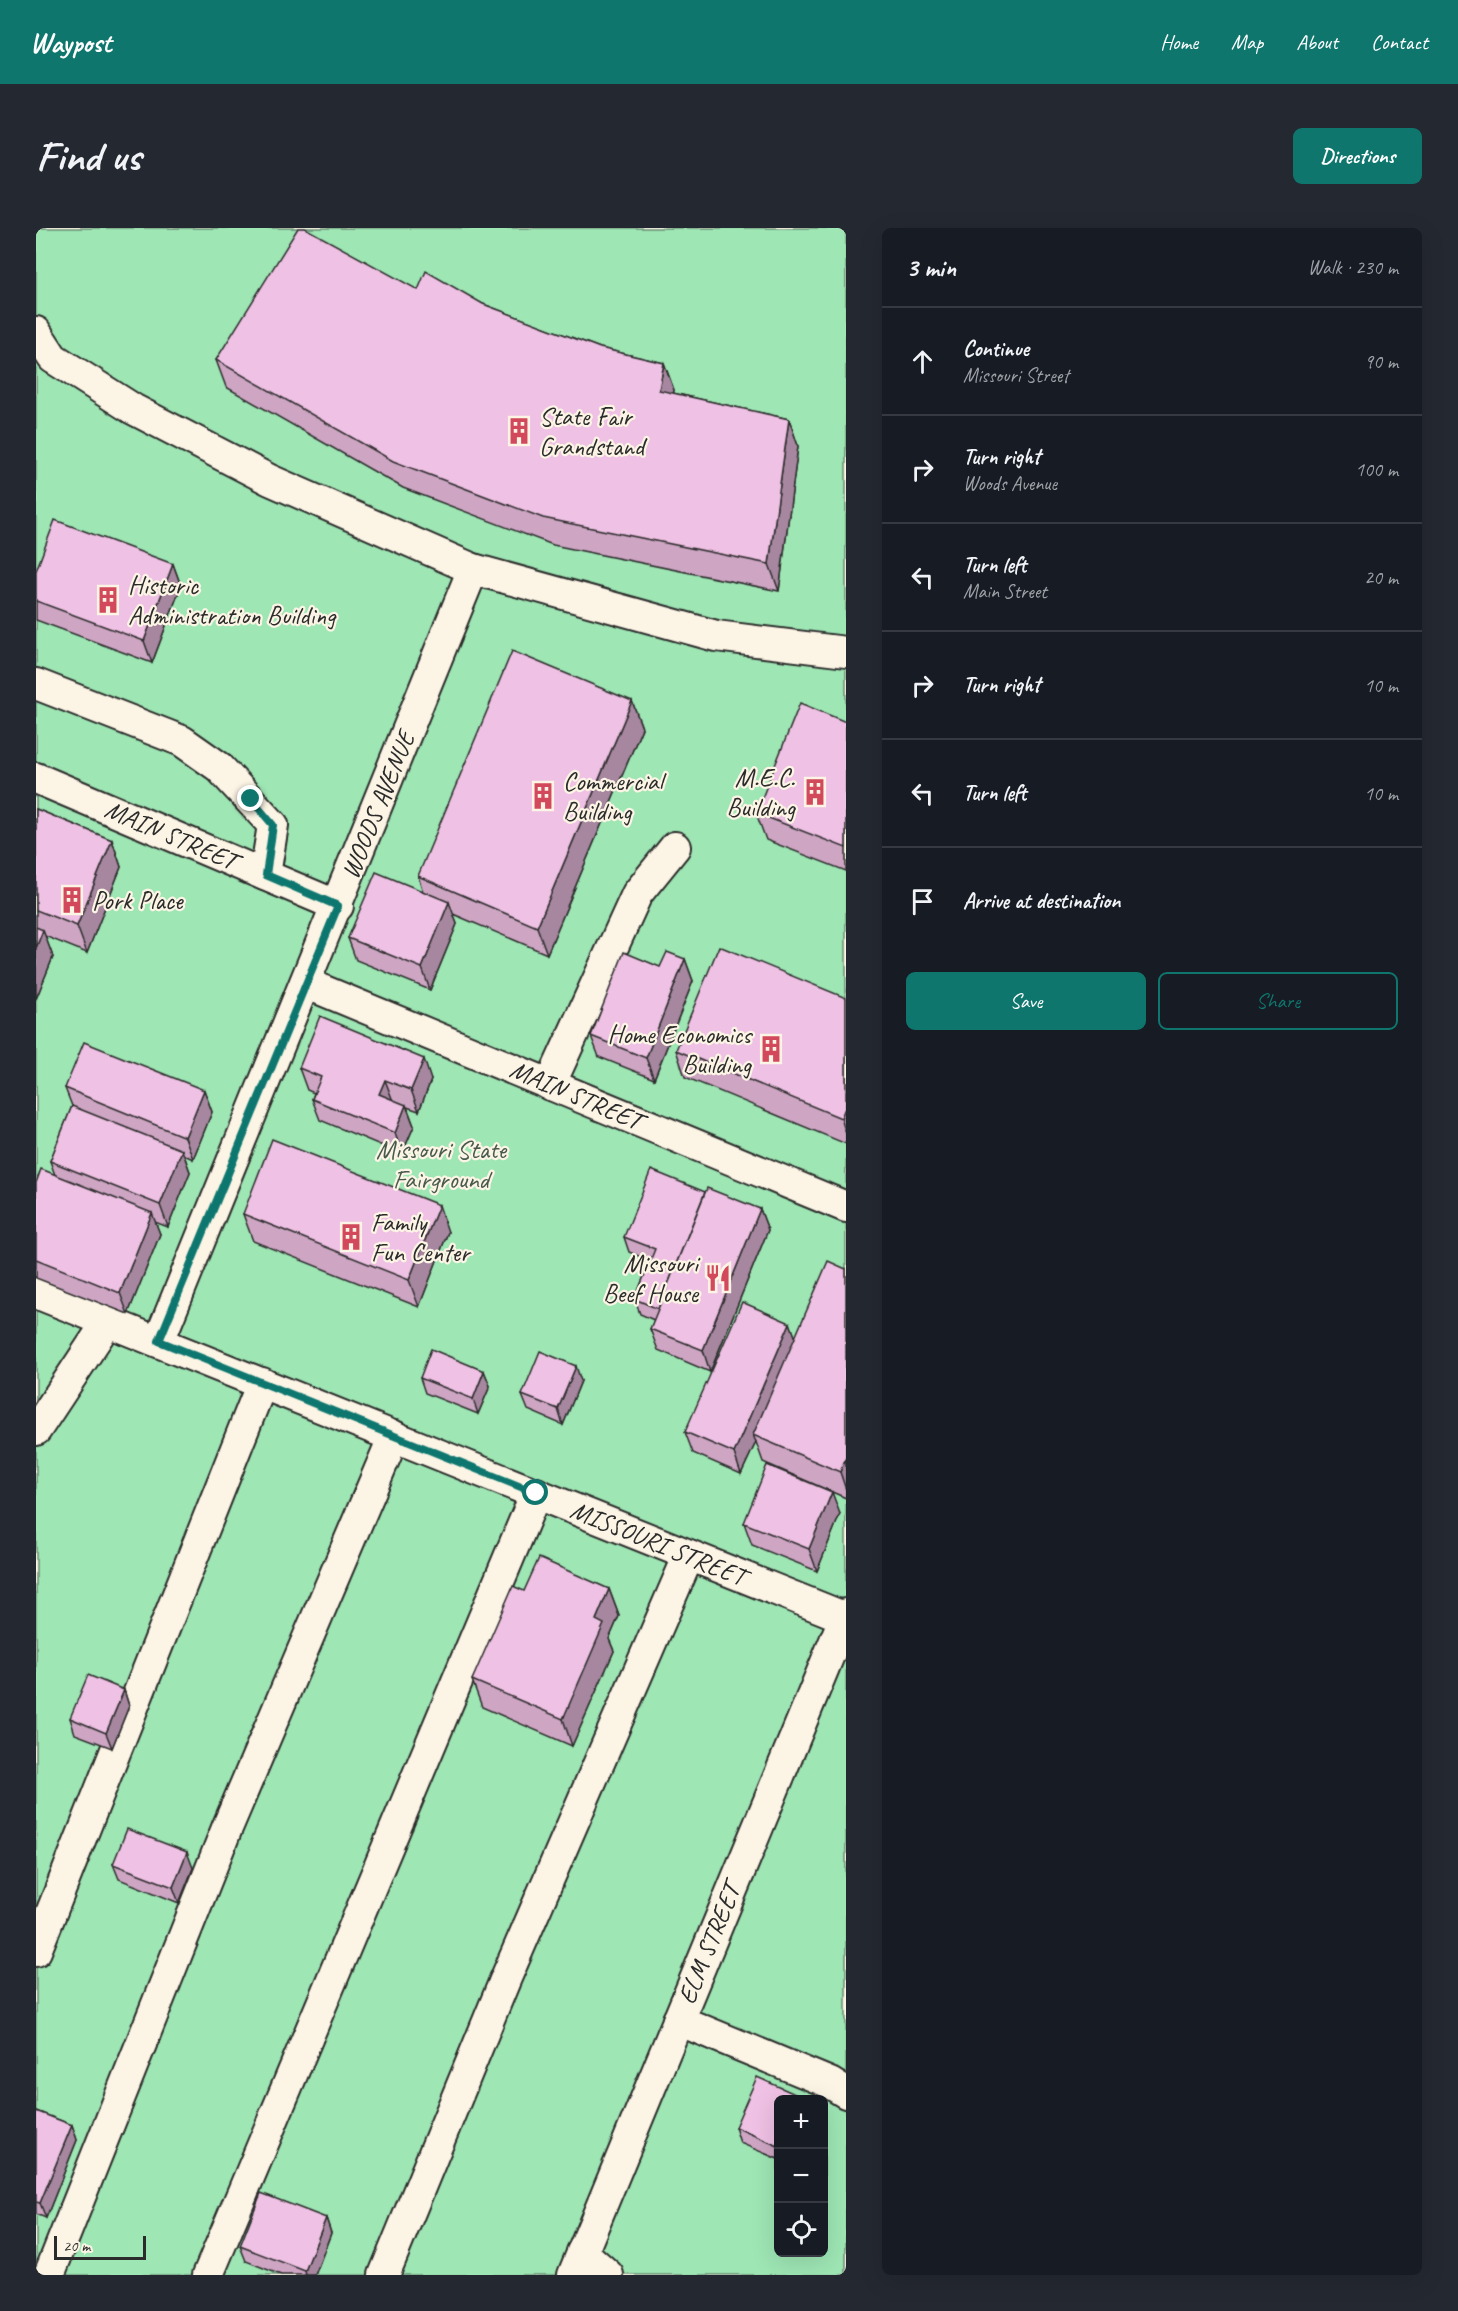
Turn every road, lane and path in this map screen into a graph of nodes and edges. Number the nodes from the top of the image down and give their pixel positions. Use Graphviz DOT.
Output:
graph roads {
  1 [pos="36,332"];
  2 [pos="472,569"];
  3 [pos="846,652"];
  4 [pos="36,684"];
  5 [pos="36,778"];
  6 [pos="675,847"];
  7 [pos="266,875"];
  8 [pos="338,906"];
  9 [pos="305,983"];
  10 [pos="550,1085"];
  11 [pos="845,1203"];
  12 [pos="36,1293"];
  13 [pos="108,1321"];
  14 [pos="159,1341"];
  15 [pos="262,1383"];
  16 [pos="36,1430"];
  17 [pos="394,1436"];
  18 [pos="536,1493"];
  19 [pos="689,1555"];
  20 [pos="845,1616"];
  21 [pos="36,1951"];
  22 [pos="678,2020"];
  23 [pos="846,2093"];
  24 [pos="577,2264"];
  25 [pos="49,2275"];
  26 [pos="208,2275"];
  27 [pos="384,2275"];
  28 [pos="608,2275"];
  1 -- 2 [label="street"];
  2 -- 3 [label="street"];
  2 -- 8 [label="street, WOODS AVENUE"];
  4 -- 7 [label="street"];
  5 -- 7 [label="street, MAIN STREET"];
  6 -- 10 [label="street"];
  7 -- 8 [label="street, MAIN STREET"];
  8 -- 9 [label="street, WOODS AVENUE"];
  9 -- 10 [label="street, MAIN STREET"];
  9 -- 14 [label="street, WOODS AVENUE"];
  10 -- 11 [label="street, MAIN STREET"];
  12 -- 13 [label="street, MISSOURI STREET"];
  13 -- 14 [label="street, MISSOURI STREET"];
  13 -- 16 [label="street"];
  14 -- 15 [label="street, MISSOURI STREET"];
  15 -- 17 [label="street, MISSOURI STREET"];
  15 -- 21 [label="street"];
  17 -- 18 [label="street, MISSOURI STREET"];
  17 -- 25 [label="street"];
  18 -- 19 [label="street, MISSOURI STREET"];
  18 -- 26 [label="street"];
  19 -- 20 [label="street, MISSOURI STREET"];
  19 -- 27 [label="street"];
  20 -- 22 [label="street, ELM STREET"];
  22 -- 23 [label="street"];
  22 -- 24 [label="street, ELM STREET"];
  24 -- 28 [label="street"];
}
